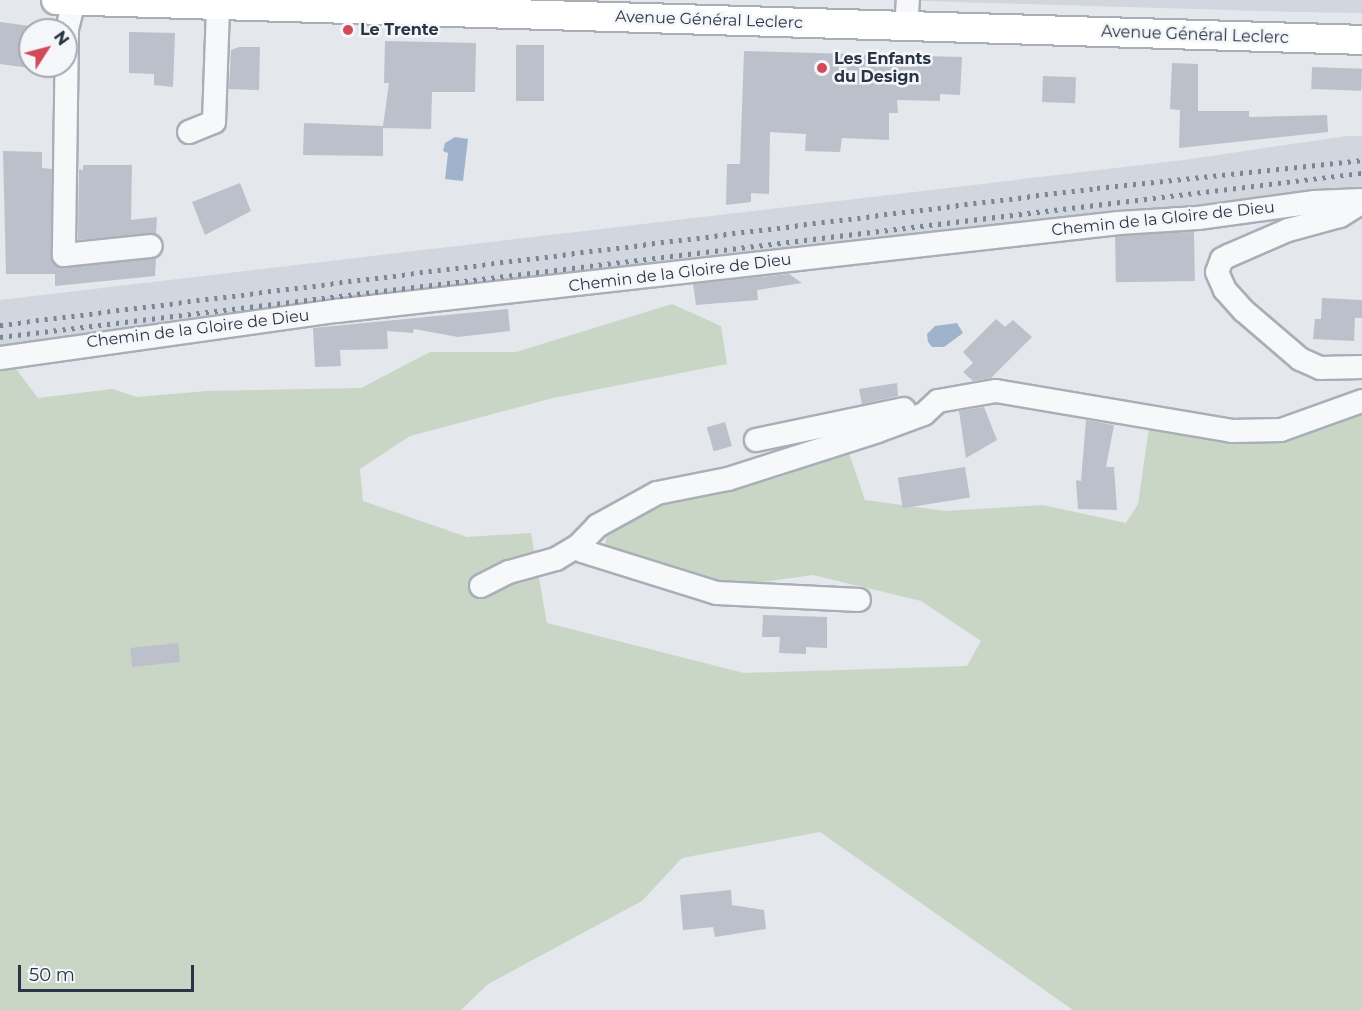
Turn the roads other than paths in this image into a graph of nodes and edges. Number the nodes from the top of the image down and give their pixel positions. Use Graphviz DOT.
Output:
graph roads {
  1 [pos="65,0"];
  2 [pos="218,5"];
  3 [pos="539,7"];
  4 [pos="907,13"];
  5 [pos="1362,39"];
  6 [pos="189,132"];
  7 [pos="1362,201"];
  8 [pos="151,246"];
  9 [pos="0,358"];
  10 [pos="1362,367"];
  11 [pos="938,401"];
  12 [pos="1362,401"];
  13 [pos="756,440"];
  14 [pos="578,546"];
  15 [pos="481,586"];
  16 [pos="859,600"];
  1 -- 2 [label="main road, Avenue Général Leclerc"];
  1 -- 8 [label="street"];
  2 -- 3 [label="main road, Avenue Général Leclerc"];
  2 -- 6 [label="street"];
  3 -- 4 [label="main road, Avenue Général Leclerc"];
  4 -- 5 [label="main road, Avenue Général Leclerc"];
  7 -- 9 [label="street, Chemin de la Gloire de Dieu"];
  7 -- 10 [label="street, Chemin de la Gloire de Dieu"];
  11 -- 12 [label="street"];
  11 -- 13 [label="street"];
  11 -- 14 [label="street"];
  14 -- 15 [label="street"];
  14 -- 16 [label="street"];
}
